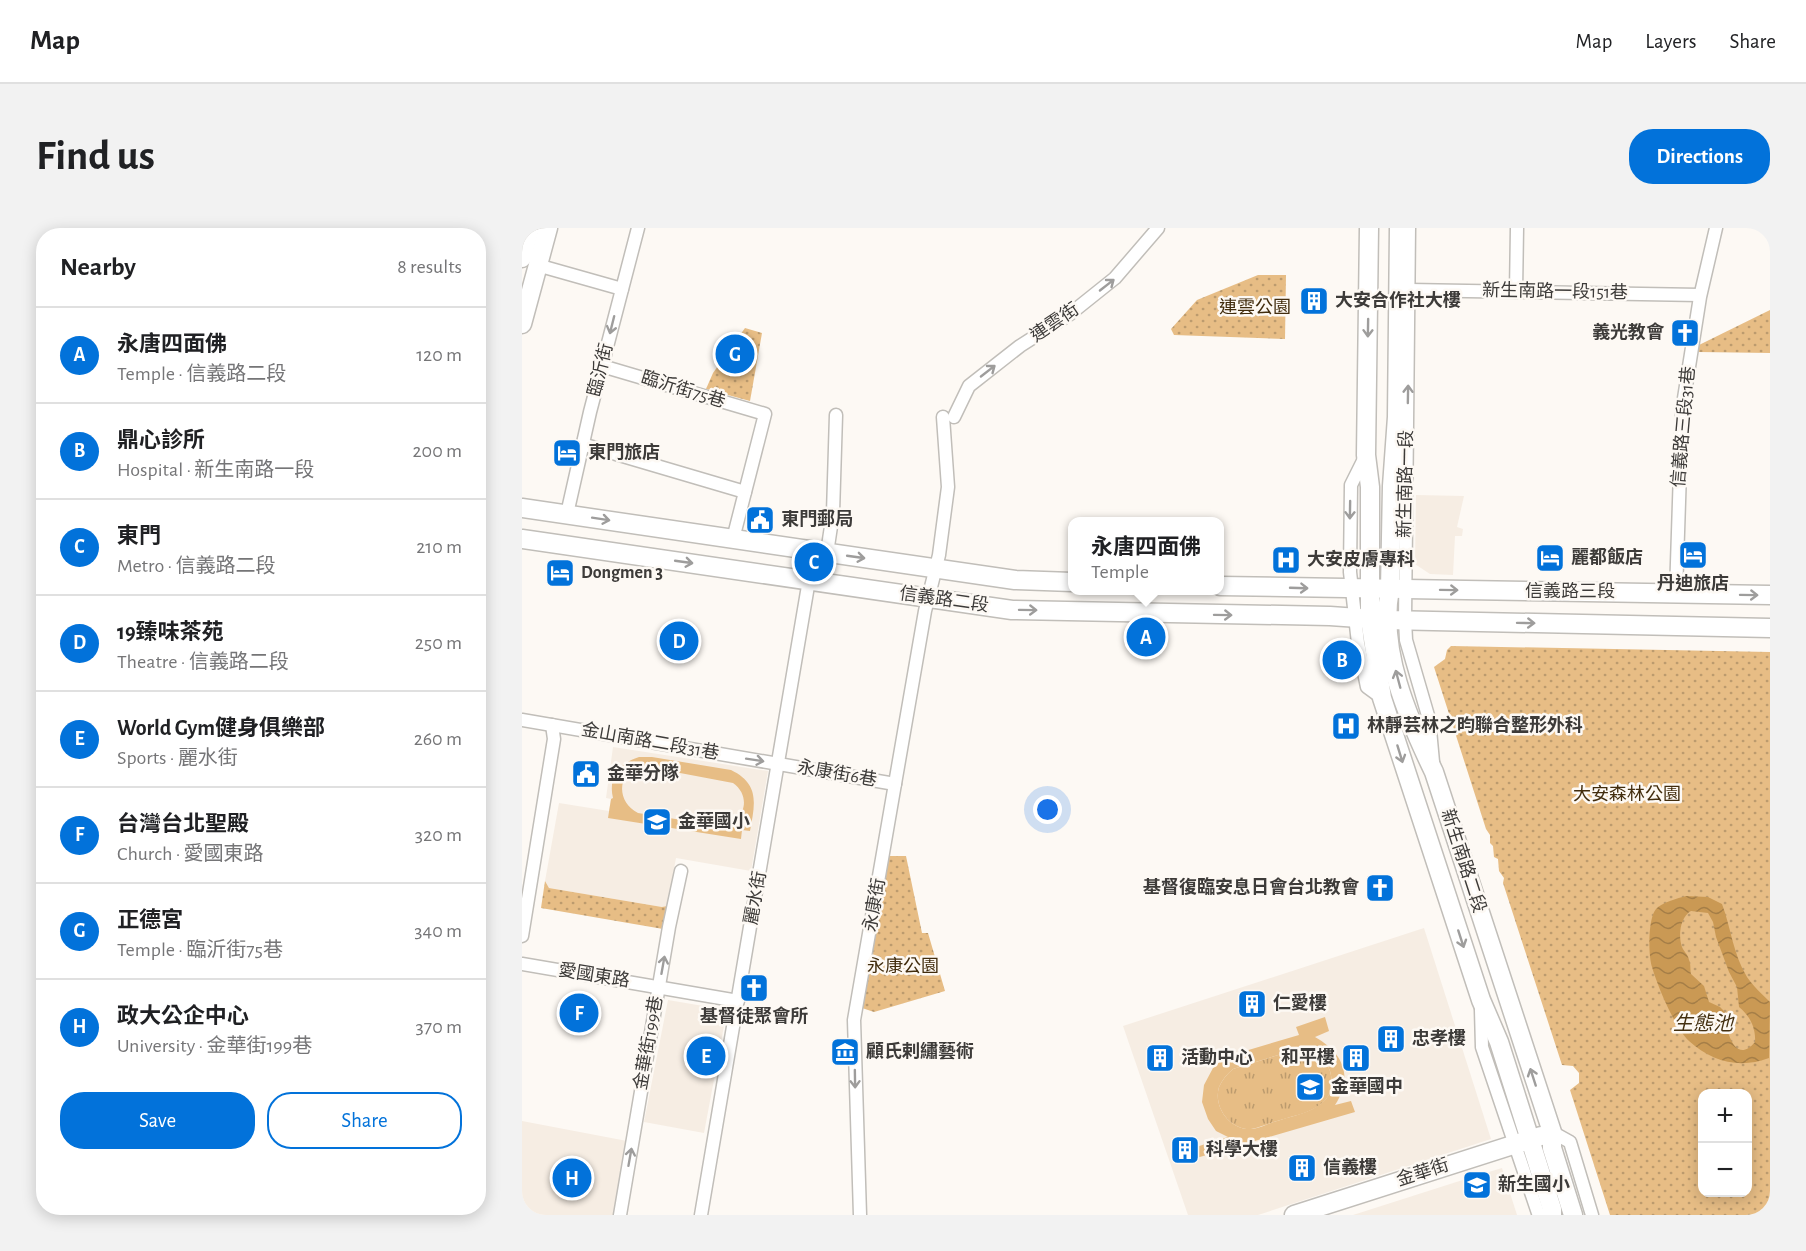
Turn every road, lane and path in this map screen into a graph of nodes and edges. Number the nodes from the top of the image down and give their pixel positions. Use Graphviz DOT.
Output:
graph roads {
  1 [pos="530,228"];
  2 [pos="548,228"];
  3 [pos="638,228"];
  4 [pos="1158,228"];
  5 [pos="1369,228"];
  6 [pos="1399,228"];
  7 [pos="1409,228"];
  8 [pos="1517,228"];
  9 [pos="1716,228"];
  10 [pos="530,261"];
  11 [pos="622,289"];
  12 [pos="1409,290"];
  13 [pos="1516,292"];
  14 [pos="1700,295"];
  15 [pos="522,324"];
  16 [pos="602,366"];
  17 [pos="836,415"];
  18 [pos="582,444"];
  19 [pos="1366,455"];
  20 [pos="745,492"];
  21 [pos="522,508"];
  22 [pos="567,514"];
  23 [pos="522,539"];
  24 [pos="733,539"];
  25 [pos="827,553"];
  26 [pos="936,569"];
  27 [pos="809,580"];
  28 [pos="1068,582"];
  29 [pos="1224,586"];
  30 [pos="1350,588"];
  31 [pos="1370,589"];
  32 [pos="1397,589"];
  33 [pos="1676,593"];
  34 [pos="1770,595"];
  35 [pos="928,597"];
  36 [pos="1379,619"];
  37 [pos="1770,628"];
  38 [pos="522,720"];
  39 [pos="552,725"];
  40 [pos="779,763"];
  41 [pos="895,784"];
  42 [pos="681,871"];
  43 [pos="522,936"];
  44 [pos="522,964"];
  45 [pos="659,987"];
  46 [pos="738,1001"];
  47 [pos="1552,1132"];
  48 [pos="1522,1142"];
  49 [pos="620,1215"];
  50 [pos="701,1215"];
  51 [pos="860,1215"];
  52 [pos="1294,1215"];
  53 [pos="1540,1215"];
  54 [pos="1552,1215"];
  55 [pos="1573,1215"];
  56 [pos="1592,1215"];
  1 -- 10 [label="main road"];
  2 -- 10 [label="main road"];
  3 -- 11 [label="street, 臨沂街"];
  26 -- 4 [label="street, 連雲街, one-way"];
  5 -- 19 [label="main road, 新生南路一段, one-way"];
  6 -- 32 [label="main road, 新生南路一段"];
  7 -- 12 [label="street, 新生南路一段"];
  8 -- 13 [label="street"];
  9 -- 14 [label="street, 信義路三段31巷"];
  10 -- 11 [label="street"];
  10 -- 15 [label="main road"];
  11 -- 16 [label="street, 臨沂街, one-way"];
  12 -- 13 [label="street, 新生南路一段151巷"];
  32 -- 12 [label="street, 新生南路一段, one-way"];
  13 -- 14 [label="street, 新生南路一段151巷"];
  14 -- 33 [label="street, 信義路三段31巷"];
  16 -- 18 [label="street, 臨沂街"];
  16 -- 20 [label="street, 臨沂街75巷"];
  17 -- 25 [label="street"];
  18 -- 20 [label="street"];
  18 -- 22 [label="street, 臨沂街"];
  19 -- 30 [label="street, 新生南路一段, one-way"];
  19 -- 31 [label="main road, 新生南路一段"];
  20 -- 24 [label="street"];
  21 -- 22 [label="main road, 信義路二段"];
  22 -- 24 [label="main road, 信義路二段, one-way"];
  23 -- 27 [label="main road, 信義路二段, one-way"];
  24 -- 25 [label="main road, 信義路二段"];
  25 -- 26 [label="main road, 信義路二段, one-way"];
  26 -- 28 [label="main road, 信義路二段"];
  26 -- 35 [label="street, 連雲街"];
  27 -- 35 [label="main road, 信義路二段"];
  27 -- 40 [label="street, 麗水街"];
  29 -- 30 [label="main road, one-way"];
  30 -- 31 [label="main road"];
  30 -- 36 [label="street, 新生南路一段"];
  31 -- 32 [label="main road, 信義路三段"];
  31 -- 36 [label="main road, 新生南路二段"];
  32 -- 33 [label="main road, 信義路三段, one-way"];
  32 -- 36 [label="main road, 新生南路二段"];
  33 -- 34 [label="main road, 信義路三段, one-way"];
  35 -- 36 [label="main road, 信義路二段, one-way"];
  35 -- 41 [label="street, 永康街"];
  36 -- 37 [label="main road, 信義路三段, one-way"];
  47 -- 36 [label="main road, 新生南路二段, one-way"];
  36 -- 48 [label="main road, 新生南路二段, one-way"];
  38 -- 39 [label="street, 金山南路二段31巷"];
  39 -- 40 [label="street, 金山南路二段31巷, one-way"];
  39 -- 43 [label="street"];
  40 -- 41 [label="street, 永康街6巷"];
  40 -- 46 [label="street, 麗水街"];
  41 -- 51 [label="street, 永康街, one-way"];
  45 -- 42 [label="street, 金華街199巷, one-way"];
  44 -- 45 [label="street, 愛國東路"];
  45 -- 46 [label="street, 愛國東路"];
  49 -- 45 [label="street, 金華街199巷, one-way"];
  46 -- 50 [label="street, 麗水街"];
  47 -- 48 [label="main road, 金華街"];
  47 -- 55 [label="main road, 新生南路二段"];
  47 -- 56 [label="street, 新生南路二段"];
  48 -- 52 [label="main road, 金華街"];
  48 -- 53 [label="street, 新生南路二段"];
  48 -- 54 [label="main road, 新生南路二段"];
}
